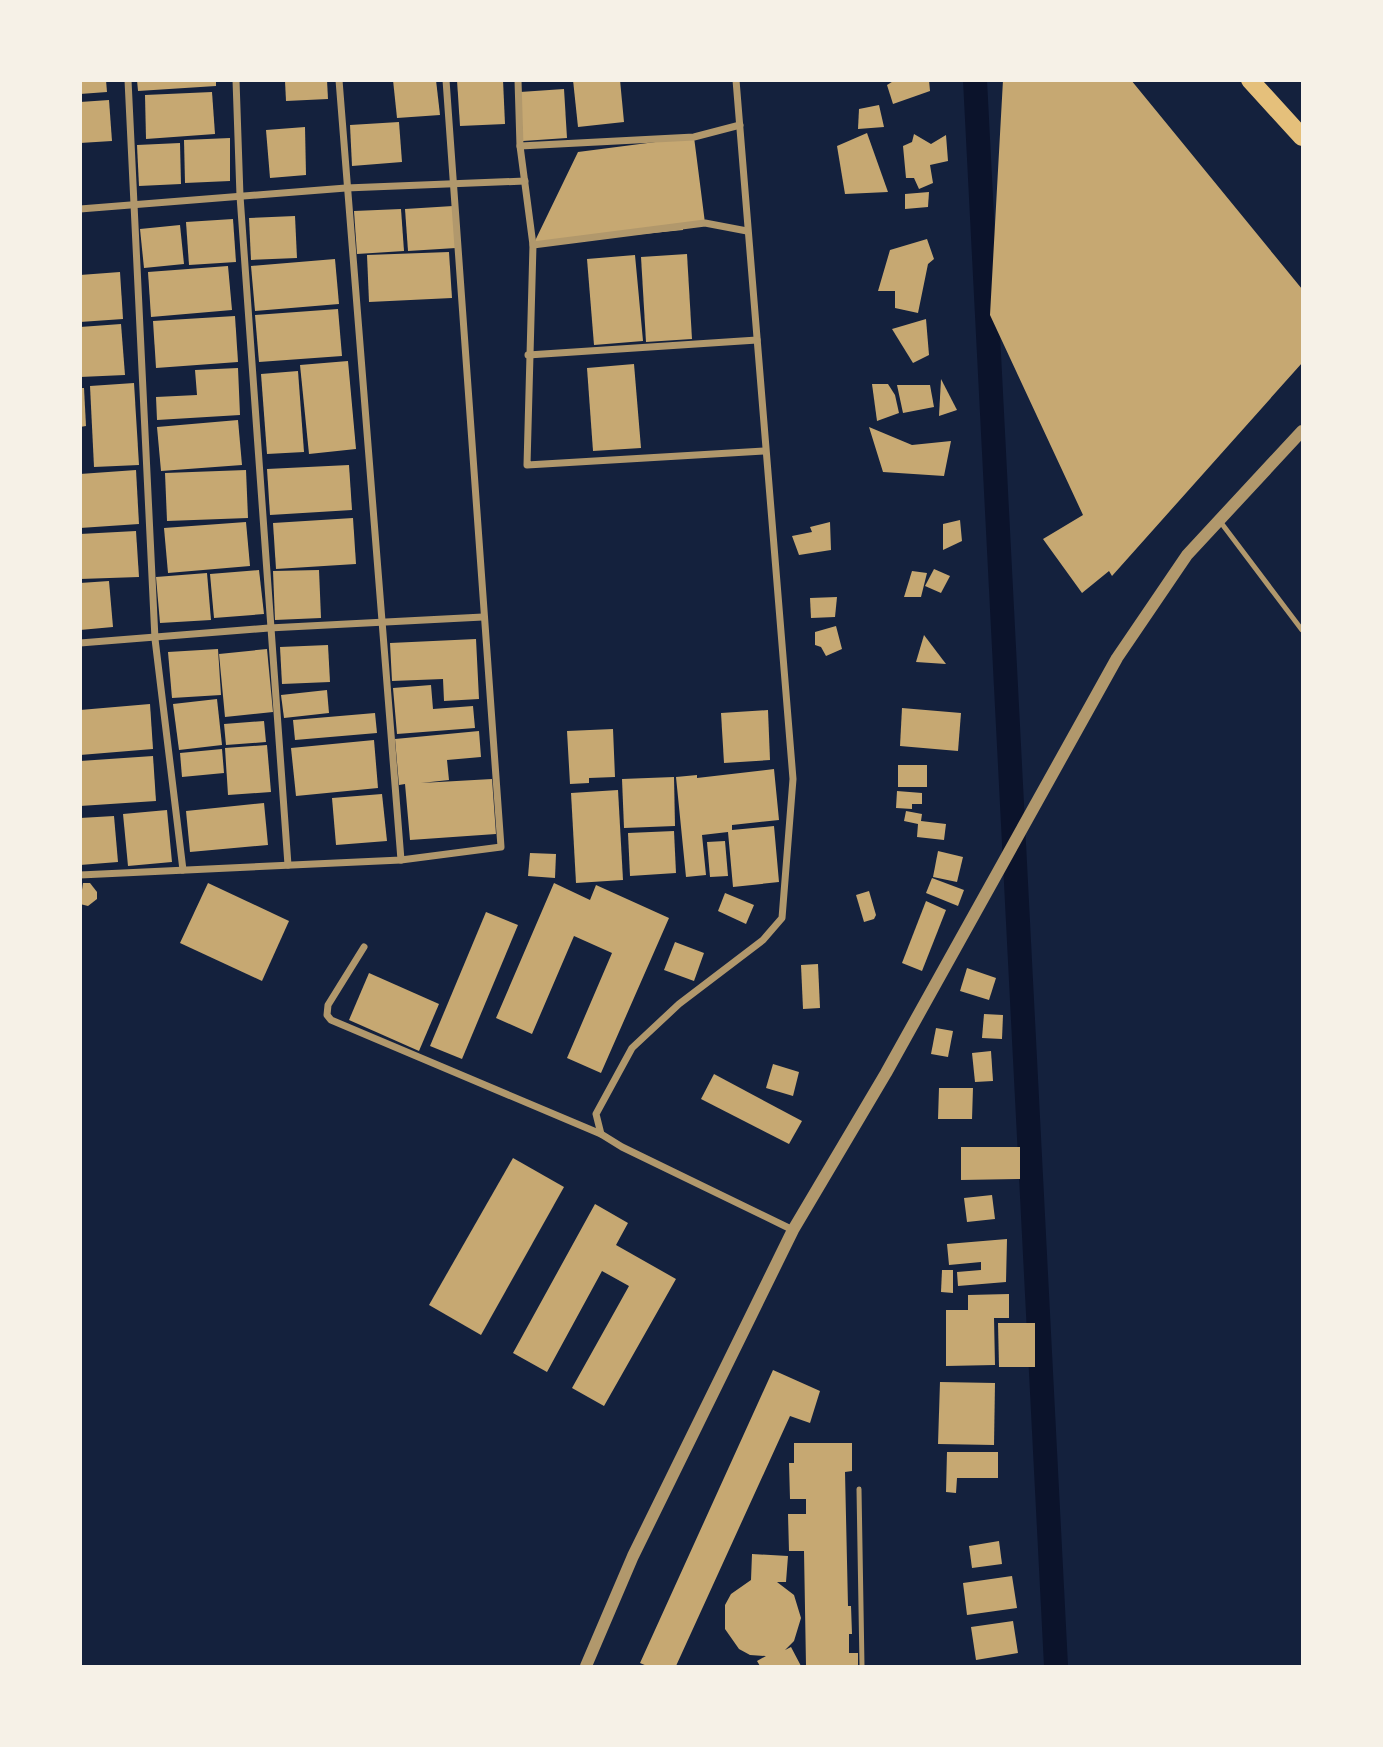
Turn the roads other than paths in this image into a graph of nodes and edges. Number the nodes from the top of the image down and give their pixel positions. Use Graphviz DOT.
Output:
graph roads {
  1 [pos="128,80"];
  2 [pos="236,80"];
  3 [pos="339,80"];
  4 [pos="446,80"];
  5 [pos="518,80"];
  6 [pos="737,80"];
  7 [pos="1250,80"];
  8 [pos="740,125"];
  9 [pos="1303,137"];
  10 [pos="520,146"];
  11 [pos="525,181"];
  12 [pos="453,184"];
  13 [pos="345,188"];
  14 [pos="240,196"];
  15 [pos="136,203"];
  16 [pos="80,209"];
  17 [pos="747,231"];
  18 [pos="533,245"];
  19 [pos="757,340"];
  20 [pos="528,355"];
  21 [pos="1303,431"];
  22 [pos="764,451"];
  23 [pos="1219,520"];
  24 [pos="483,617"];
  25 [pos="381,622"];
  26 [pos="269,628"];
  27 [pos="1303,630"];
  28 [pos="155,639"];
  29 [pos="80,643"];
  30 [pos="401,860"];
  31 [pos="288,865"];
  32 [pos="183,870"];
  33 [pos="80,875"];
  34 [pos="364,947"];
  35 [pos="601,1133"];
  36 [pos="793,1230"];
  37 [pos="859,1489"];
  38 [pos="586,1667"];
  39 [pos="862,1667"];
  1 -- 15 [label="street"];
  2 -- 14 [label="street"];
  3 -- 13 [label="street"];
  4 -- 12 [label="street"];
  5 -- 10 [label="street"];
  6 -- 8 [label="street"];
  7 -- 9 [label="main road"];
  8 -- 10 [label="street"];
  8 -- 17 [label="street"];
  10 -- 11 [label="street"];
  11 -- 12 [label="street"];
  11 -- 18 [label="street"];
  12 -- 13 [label="street"];
  12 -- 24 [label="street"];
  13 -- 14 [label="street"];
  13 -- 25 [label="street"];
  14 -- 15 [label="street"];
  14 -- 26 [label="street"];
  15 -- 16 [label="street"];
  15 -- 28 [label="street"];
  17 -- 18 [label="street"];
  17 -- 19 [label="street"];
  18 -- 20 [label="street"];
  19 -- 20 [label="street"];
  19 -- 22 [label="street"];
  20 -- 22 [label="street"];
  21 -- 23 [label="street"];
  22 -- 35 [label="street"];
  23 -- 27 [label="lane"];
  23 -- 36 [label="street"];
  24 -- 25 [label="street"];
  24 -- 30 [label="street"];
  25 -- 26 [label="street"];
  25 -- 30 [label="street"];
  26 -- 28 [label="street"];
  26 -- 31 [label="street"];
  28 -- 29 [label="street"];
  28 -- 32 [label="street"];
  30 -- 31 [label="street"];
  31 -- 32 [label="street"];
  32 -- 33 [label="street"];
  34 -- 35 [label="street"];
  35 -- 36 [label="street"];
  36 -- 38 [label="street"];
  37 -- 39 [label="lane"];
}
